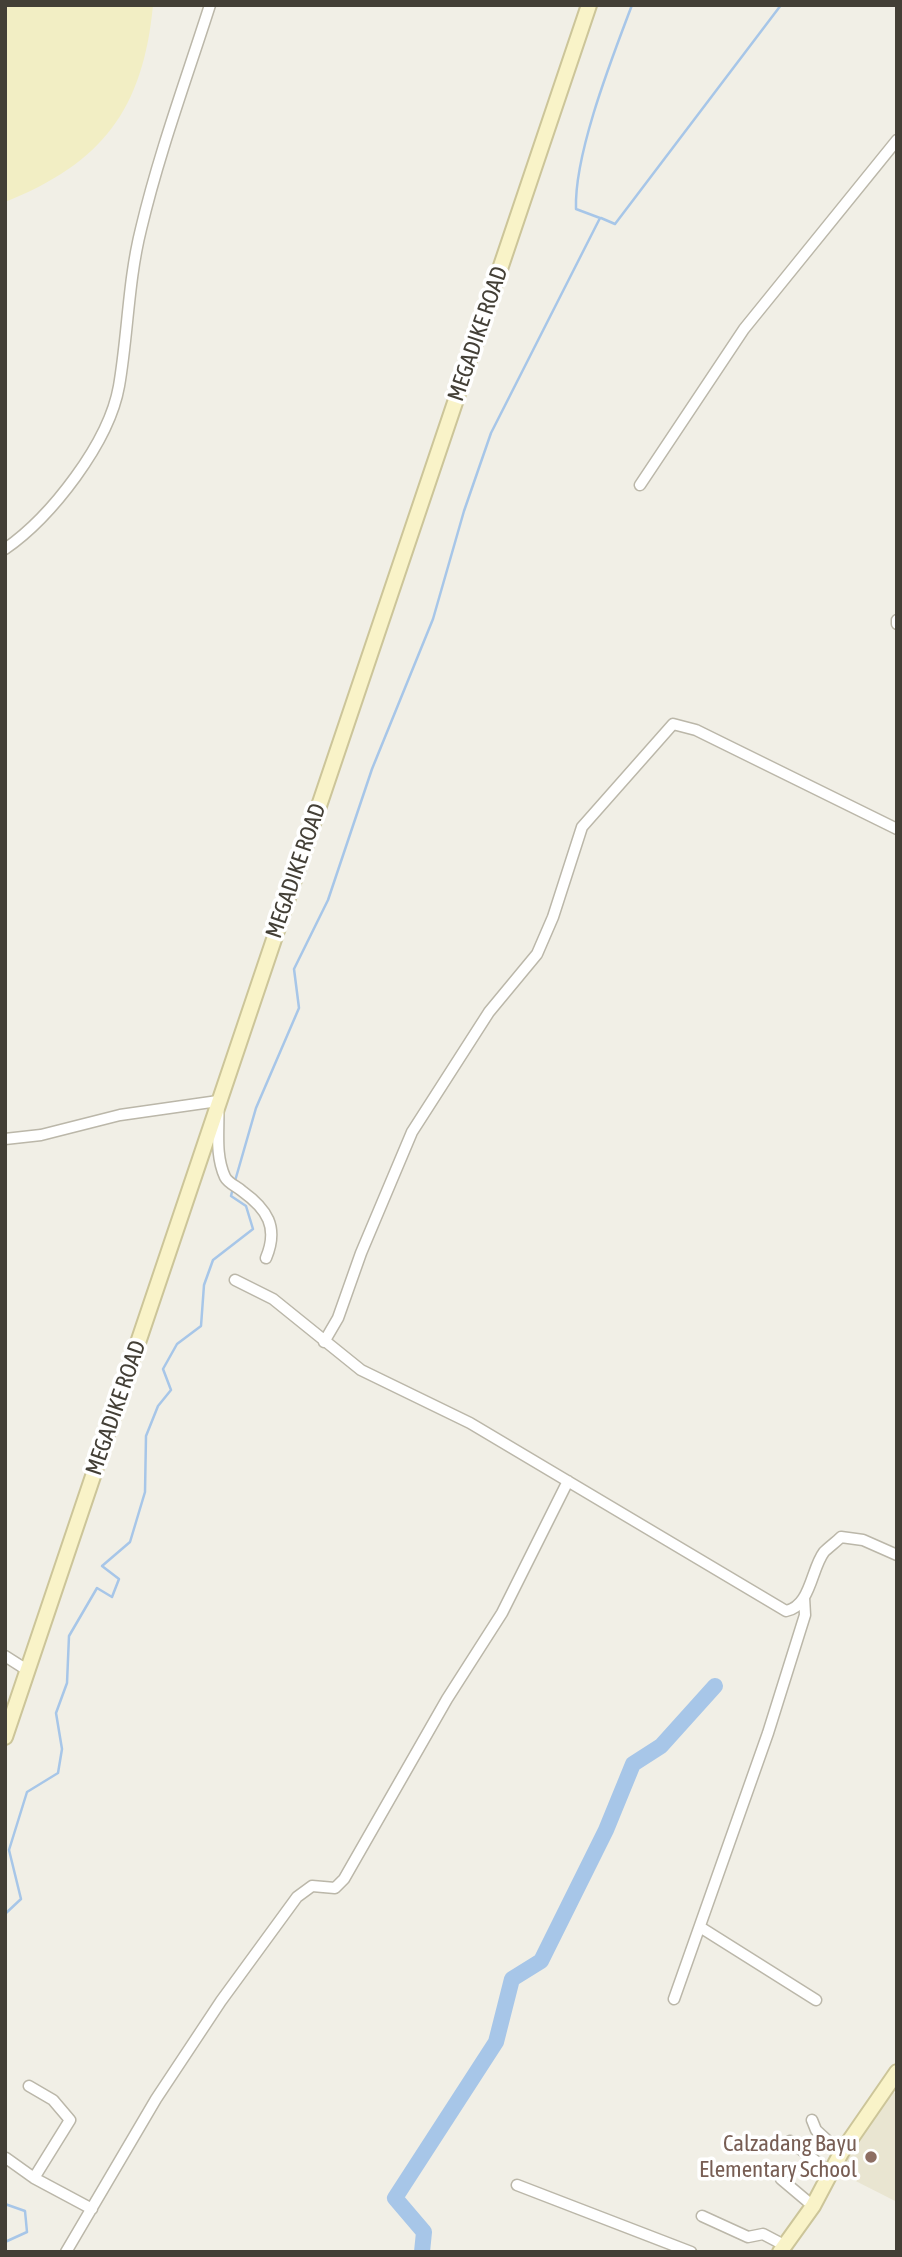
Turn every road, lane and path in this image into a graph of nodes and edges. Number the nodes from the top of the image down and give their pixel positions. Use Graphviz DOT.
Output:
graph roads {
  1 [pos="210,5"];
  2 [pos="589,5"];
  3 [pos="897,140"];
  4 [pos="640,485"];
  5 [pos="5,549"];
  6 [pos="897,829"];
  7 [pos="218,1101"];
  8 [pos="5,1139"];
  9 [pos="265,1258"];
  10 [pos="235,1280"];
  11 [pos="324,1342"];
  12 [pos="568,1481"];
  13 [pos="897,1555"];
  14 [pos="804,1597"];
  15 [pos="5,1656"];
  16 [pos="27,1670"];
  17 [pos="5,1737"];
  18 [pos="700,1927"];
  19 [pos="674,1998"];
  20 [pos="816,2000"];
  21 [pos="897,2072"];
  22 [pos="29,2086"];
  23 [pos="812,2120"];
  24 [pos="790,2141"];
  25 [pos="841,2153"];
  26 [pos="5,2158"];
  27 [pos="831,2173"];
  28 [pos="34,2178"];
  29 [pos="781,2179"];
  30 [pos="517,2185"];
  31 [pos="813,2206"];
  32 [pos="92,2209"];
  33 [pos="702,2216"];
  34 [pos="782,2248"];
  35 [pos="66,2252"];
  36 [pos="691,2252"];
  1 -- 5 [label="street"];
  2 -- 7 [label="main road, MEGADIKE ROAD"];
  3 -- 4 [label="street"];
  6 -- 11 [label="street"];
  7 -- 8 [label="street"];
  7 -- 9 [label="street"];
  7 -- 16 [label="main road, MEGADIKE ROAD"];
  10 -- 11 [label="street"];
  11 -- 12 [label="street"];
  12 -- 14 [label="street"];
  12 -- 32 [label="street"];
  13 -- 14 [label="street"];
  14 -- 18 [label="street"];
  15 -- 16 [label="street"];
  16 -- 17 [label="main road, MEGADIKE ROAD"];
  18 -- 19 [label="street"];
  18 -- 20 [label="street"];
  21 -- 25 [label="main road"];
  22 -- 28 [label="street"];
  23 -- 25 [label="street"];
  24 -- 27 [label="street"];
  25 -- 27 [label="main road"];
  26 -- 28 [label="street"];
  27 -- 31 [label="main road"];
  28 -- 32 [label="street"];
  29 -- 31 [label="street"];
  30 -- 36 [label="street"];
  31 -- 34 [label="main road"];
  32 -- 35 [label="street"];
  33 -- 34 [label="street"];
}
